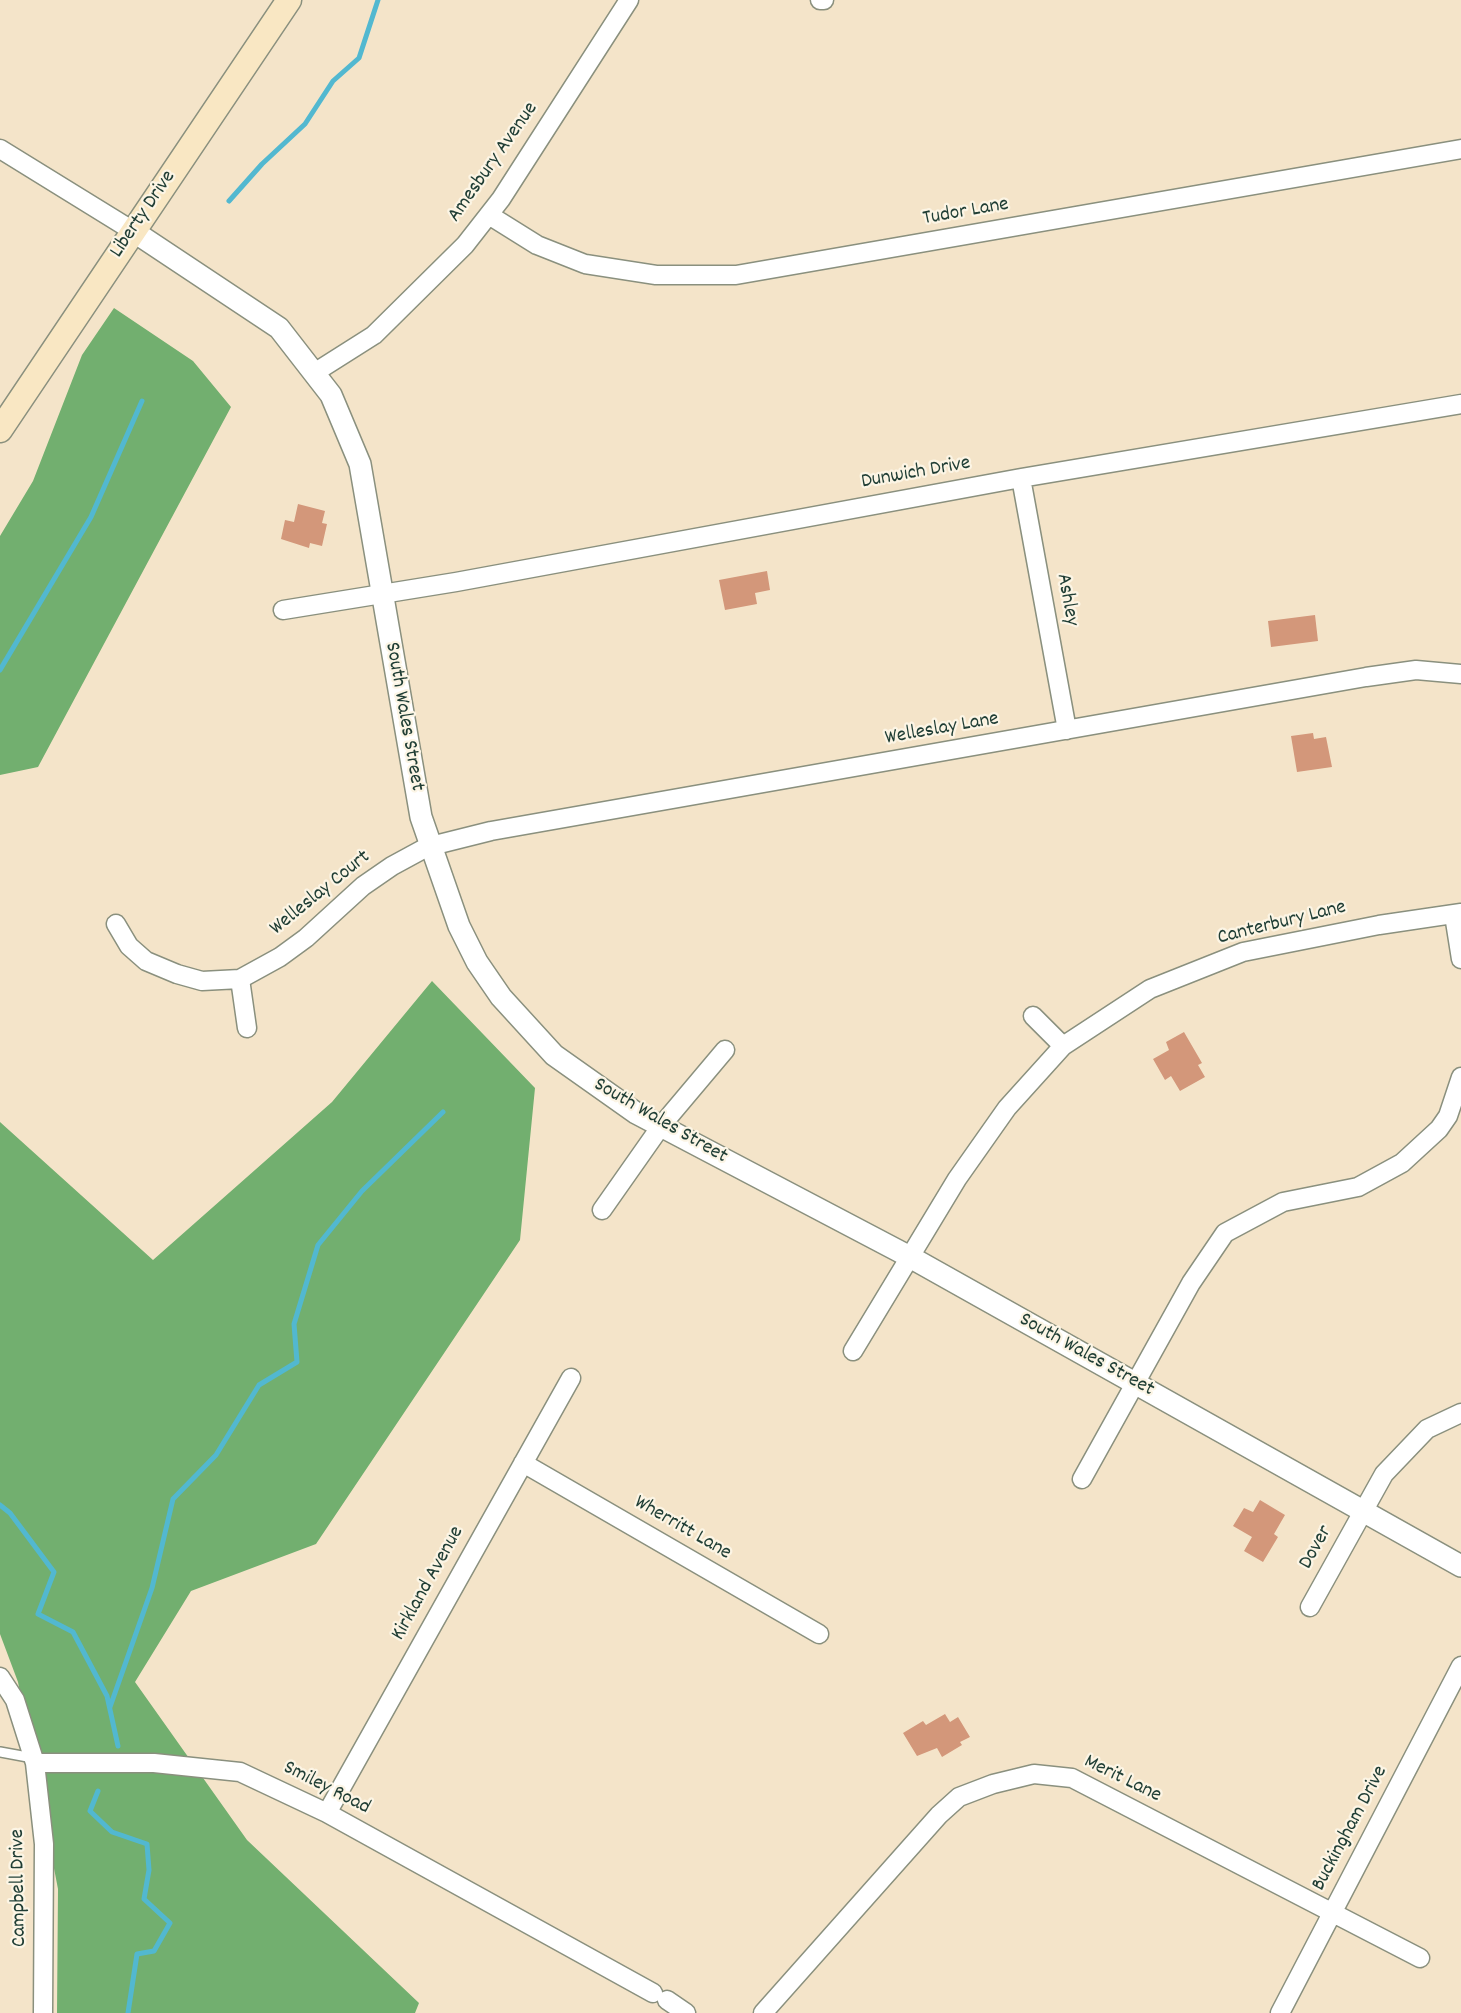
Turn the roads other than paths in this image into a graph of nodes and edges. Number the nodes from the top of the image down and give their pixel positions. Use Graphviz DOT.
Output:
graph roads {
  1 [pos="289,0"];
  2 [pos="629,0"];
  3 [pos="0,148"];
  4 [pos="1461,149"];
  5 [pos="489,215"];
  6 [pos="133,231"];
  7 [pos="314,373"];
  8 [pos="1461,404"];
  9 [pos="0,430"];
  10 [pos="1021,478"];
  11 [pos="381,594"];
  12 [pos="283,610"];
  13 [pos="1461,674"];
  14 [pos="1067,730"];
  15 [pos="432,846"];
  16 [pos="1457,914"];
  17 [pos="116,924"];
  18 [pos="1461,959"];
  19 [pos="240,979"];
  20 [pos="1033,1016"];
  21 [pos="247,1028"];
  22 [pos="1063,1046"];
  23 [pos="725,1050"];
  24 [pos="1460,1087"];
  25 [pos="661,1126"];
  26 [pos="602,1210"];
  27 [pos="910,1257"];
  28 [pos="853,1351"];
  29 [pos="571,1378"];
  30 [pos="1135,1383"];
  31 [pos="1461,1413"];
  32 [pos="523,1463"];
  33 [pos="1082,1479"];
  34 [pos="1363,1512"];
  35 [pos="1461,1566"];
  36 [pos="1310,1607"];
  37 [pos="819,1634"];
  38 [pos="1461,1666"];
  39 [pos="0,1677"];
  40 [pos="0,1752"];
  41 [pos="34,1761"];
  42 [pos="327,1813"];
  43 [pos="1332,1912"];
  44 [pos="1420,1958"];
  45 [pos="43,2013"];
  46 [pos="686,2013"];
  47 [pos="763,2013"];
  48 [pos="1280,2013"];
  1 -- 6 [label="main road, Liberty Drive"];
  2 -- 5 [label="street, Amesbury Avenue"];
  3 -- 6 [label="street"];
  4 -- 5 [label="street, Tudor Lane"];
  5 -- 7 [label="street, Amesbury Avenue"];
  6 -- 7 [label="street, South Wales Street"];
  6 -- 9 [label="main road, Liberty Drive"];
  7 -- 11 [label="street, South Wales Street"];
  8 -- 10 [label="street, Dunwich Drive"];
  10 -- 11 [label="street, Dunwich Drive"];
  10 -- 14 [label="street, Ashley"];
  11 -- 12 [label="street, Dunwich Drive"];
  11 -- 15 [label="street, South Wales Street"];
  13 -- 14 [label="street, Welleslay Lane"];
  14 -- 15 [label="street, Welleslay Lane"];
  15 -- 19 [label="street, Welleslay Court"];
  15 -- 25 [label="street, South Wales Street"];
  16 -- 18 [label="street"];
  16 -- 22 [label="street, Canterbury Lane"];
  17 -- 19 [label="street, Welleslay Court"];
  19 -- 21 [label="street"];
  20 -- 22 [label="street"];
  22 -- 27 [label="street, Canterbury Lane"];
  23 -- 25 [label="street"];
  24 -- 30 [label="street"];
  25 -- 26 [label="street"];
  25 -- 27 [label="street, South Wales Street"];
  27 -- 28 [label="street, Canterbury Lane"];
  27 -- 30 [label="street, South Wales Street"];
  29 -- 32 [label="street, Kirkland Avenue"];
  30 -- 33 [label="street"];
  30 -- 34 [label="street, South Wales Street"];
  31 -- 34 [label="street, Dover"];
  32 -- 37 [label="street, Wherritt Lane"];
  32 -- 42 [label="street, Kirkland Avenue"];
  34 -- 35 [label="street, South Wales Street"];
  34 -- 36 [label="street, Dover"];
  38 -- 43 [label="street, Buckingham Drive"];
  39 -- 41 [label="street"];
  40 -- 41 [label="lane"];
  41 -- 42 [label="street, Smiley Road"];
  41 -- 45 [label="street, Campbell Drive"];
  42 -- 46 [label="street, Smiley Road"];
  43 -- 44 [label="street, Merit Lane"];
  43 -- 47 [label="street, Merit Lane"];
  43 -- 48 [label="street, Buckingham Drive"];
}
